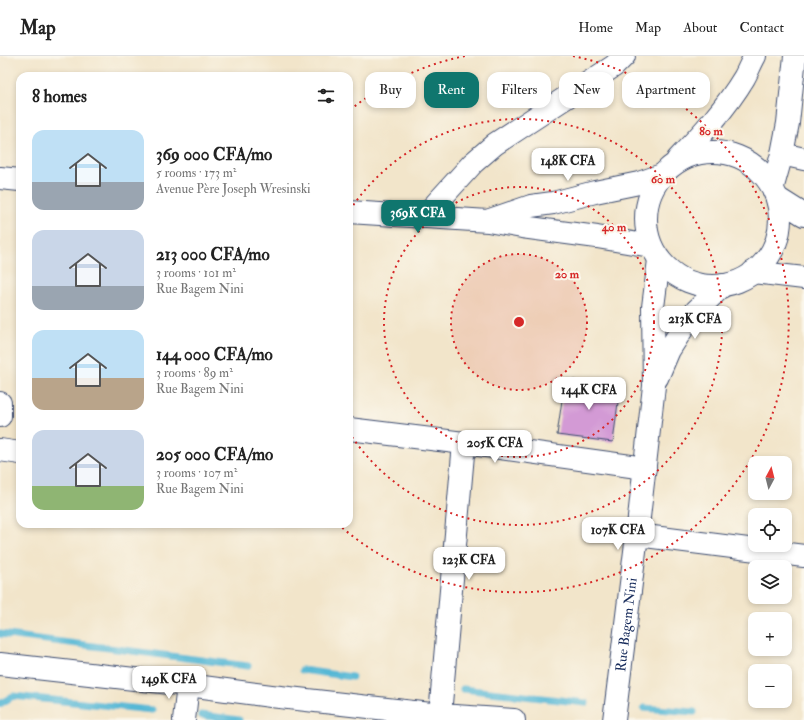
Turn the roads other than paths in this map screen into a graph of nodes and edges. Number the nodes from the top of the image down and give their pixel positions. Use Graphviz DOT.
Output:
graph roads {
  1 [pos="624,56"];
  2 [pos="755,56"];
  3 [pos="795,56"];
  4 [pos="798,91"];
  5 [pos="782,154"];
  6 [pos="804,159"];
  7 [pos="667,170"];
  8 [pos="0,178"];
  9 [pos="16,180"];
  10 [pos="775,192"];
  11 [pos="353,212"];
  12 [pos="804,215"];
  13 [pos="421,217"];
  14 [pos="488,221"];
  15 [pos="655,253"];
  16 [pos="754,272"];
  17 [pos="804,278"];
  18 [pos="723,285"];
  19 [pos="654,386"];
  20 [pos="0,403"];
  21 [pos="0,416"];
  22 [pos="353,429"];
  23 [pos="464,443"];
  24 [pos="0,450"];
  25 [pos="16,452"];
  26 [pos="645,468"];
  27 [pos="637,535"];
  28 [pos="804,556"];
  29 [pos="0,664"];
  30 [pos="188,685"];
  31 [pos="388,715"];
  32 [pos="440,715"];
  33 [pos="184,720"];
  34 [pos="514,720"];
  35 [pos="614,720"];
  1 -- 13 [label="street"];
  2 -- 7 [label="street"];
  3 -- 4 [label="street"];
  4 -- 5 [label="street"];
  5 -- 6 [label="street"];
  5 -- 10 [label="street"];
  7 -- 10 [label="street"];
  7 -- 14 [label="street"];
  7 -- 15 [label="street"];
  8 -- 9 [label="street"];
  10 -- 12 [label="street"];
  10 -- 16 [label="street"];
  11 -- 13 [label="street"];
  13 -- 14 [label="street"];
  14 -- 15 [label="street"];
  15 -- 18 [label="street"];
  15 -- 19 [label="street, Rue Bagem Nini"];
  16 -- 17 [label="street"];
  16 -- 18 [label="street"];
  18 -- 19 [label="street, Rue Bagem Nini"];
  19 -- 26 [label="street, Rue Bagem Nini"];
  20 -- 21 [label="street"];
  22 -- 23 [label="street"];
  23 -- 26 [label="street"];
  23 -- 32 [label="street"];
  24 -- 25 [label="street"];
  26 -- 27 [label="street, Rue Bagem Nini"];
  27 -- 28 [label="street"];
  27 -- 35 [label="street, Rue Bagem Nini"];
  29 -- 30 [label="street"];
  30 -- 31 [label="street"];
  30 -- 33 [label="street"];
  31 -- 32 [label="street"];
  32 -- 34 [label="street"];
}
